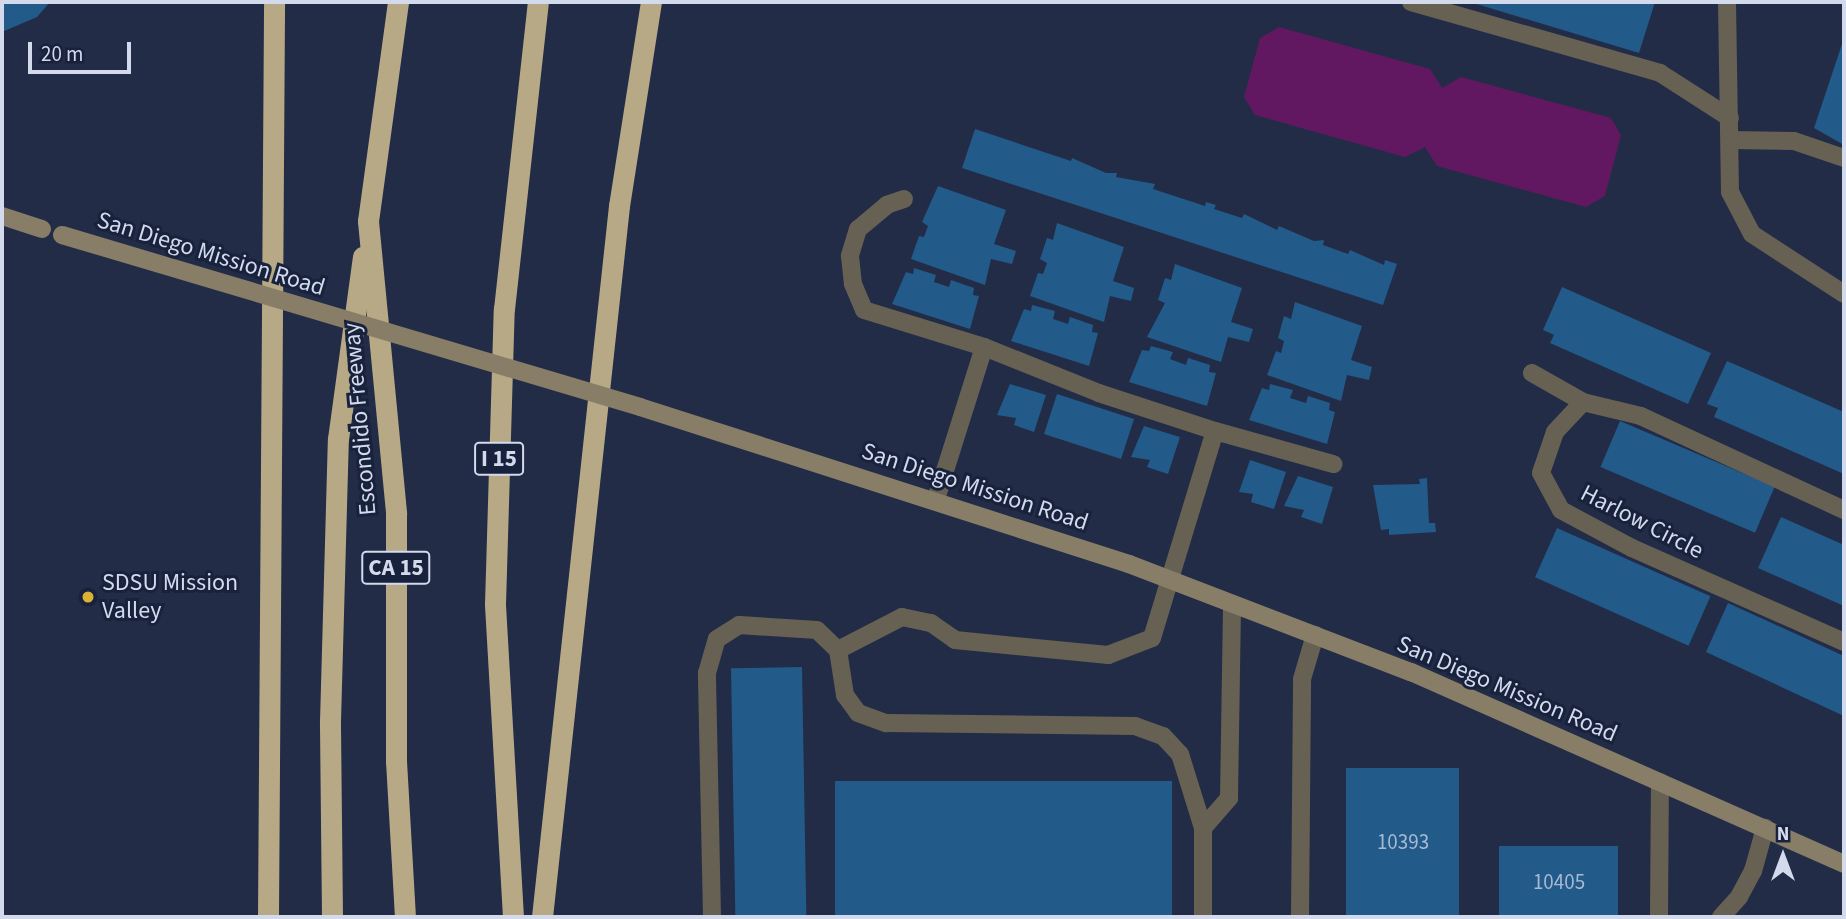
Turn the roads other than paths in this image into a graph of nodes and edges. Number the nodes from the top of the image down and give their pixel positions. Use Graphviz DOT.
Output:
graph roads {
  1 [pos="274,2"];
  2 [pos="398,2"];
  3 [pos="538,2"];
  4 [pos="651,2"];
  5 [pos="1411,2"];
  6 [pos="1727,2"];
  7 [pos="1730,118"];
  8 [pos="1730,140"];
  9 [pos="1844,159"];
  10 [pos="904,200"];
  11 [pos="2,216"];
  12 [pos="368,220"];
  13 [pos="2,222"];
  14 [pos="62,235"];
  15 [pos="1844,294"];
  16 [pos="984,347"];
  17 [pos="1532,373"];
  18 [pos="1583,402"];
  19 [pos="1215,430"];
  20 [pos="1333,464"];
  21 [pos="936,499"];
  22 [pos="1844,510"];
  23 [pos="1167,579"];
  24 [pos="1232,604"];
  25 [pos="1315,635"];
  26 [pos="1844,642"];
  27 [pos="838,650"];
  28 [pos="1660,782"];
  29 [pos="1203,828"];
  30 [pos="1765,828"];
  31 [pos="1844,864"];
  32 [pos="268,917"];
  33 [pos="332,917"];
  34 [pos="405,917"];
  35 [pos="513,917"];
  36 [pos="542,917"];
  37 [pos="712,917"];
  38 [pos="1203,917"];
  39 [pos="1300,917"];
  40 [pos="1659,917"];
  41 [pos="1721,917"];
  1 -- 32 [label="highway"];
  2 -- 12 [label="highway, Escondido Freeway"];
  3 -- 35 [label="highway, I 15"];
  4 -- 36 [label="highway"];
  5 -- 7 [label="street"];
  6 -- 7 [label="street"];
  7 -- 8 [label="street"];
  8 -- 9 [label="street"];
  8 -- 15 [label="street"];
  10 -- 16 [label="street"];
  11 -- 13 [label="main road"];
  12 -- 33 [label="highway"];
  12 -- 34 [label="highway, Escondido Freeway / CA 15"];
  14 -- 21 [label="main road, San Diego Mission Road, bridge"];
  16 -- 19 [label="street"];
  16 -- 21 [label="street"];
  17 -- 18 [label="street"];
  18 -- 22 [label="street"];
  18 -- 26 [label="street, Harlow Circle"];
  19 -- 20 [label="street"];
  19 -- 23 [label="street"];
  21 -- 23 [label="main road, San Diego Mission Road"];
  23 -- 24 [label="main road, San Diego Mission Road"];
  23 -- 27 [label="street"];
  24 -- 25 [label="main road, San Diego Mission Road"];
  24 -- 29 [label="street"];
  25 -- 28 [label="main road, San Diego Mission Road"];
  25 -- 39 [label="street"];
  27 -- 29 [label="street"];
  27 -- 37 [label="street"];
  28 -- 30 [label="main road, San Diego Mission Road"];
  28 -- 40 [label="street"];
  29 -- 38 [label="street"];
  30 -- 31 [label="main road, San Diego Mission Road"];
  30 -- 41 [label="street"];
}
